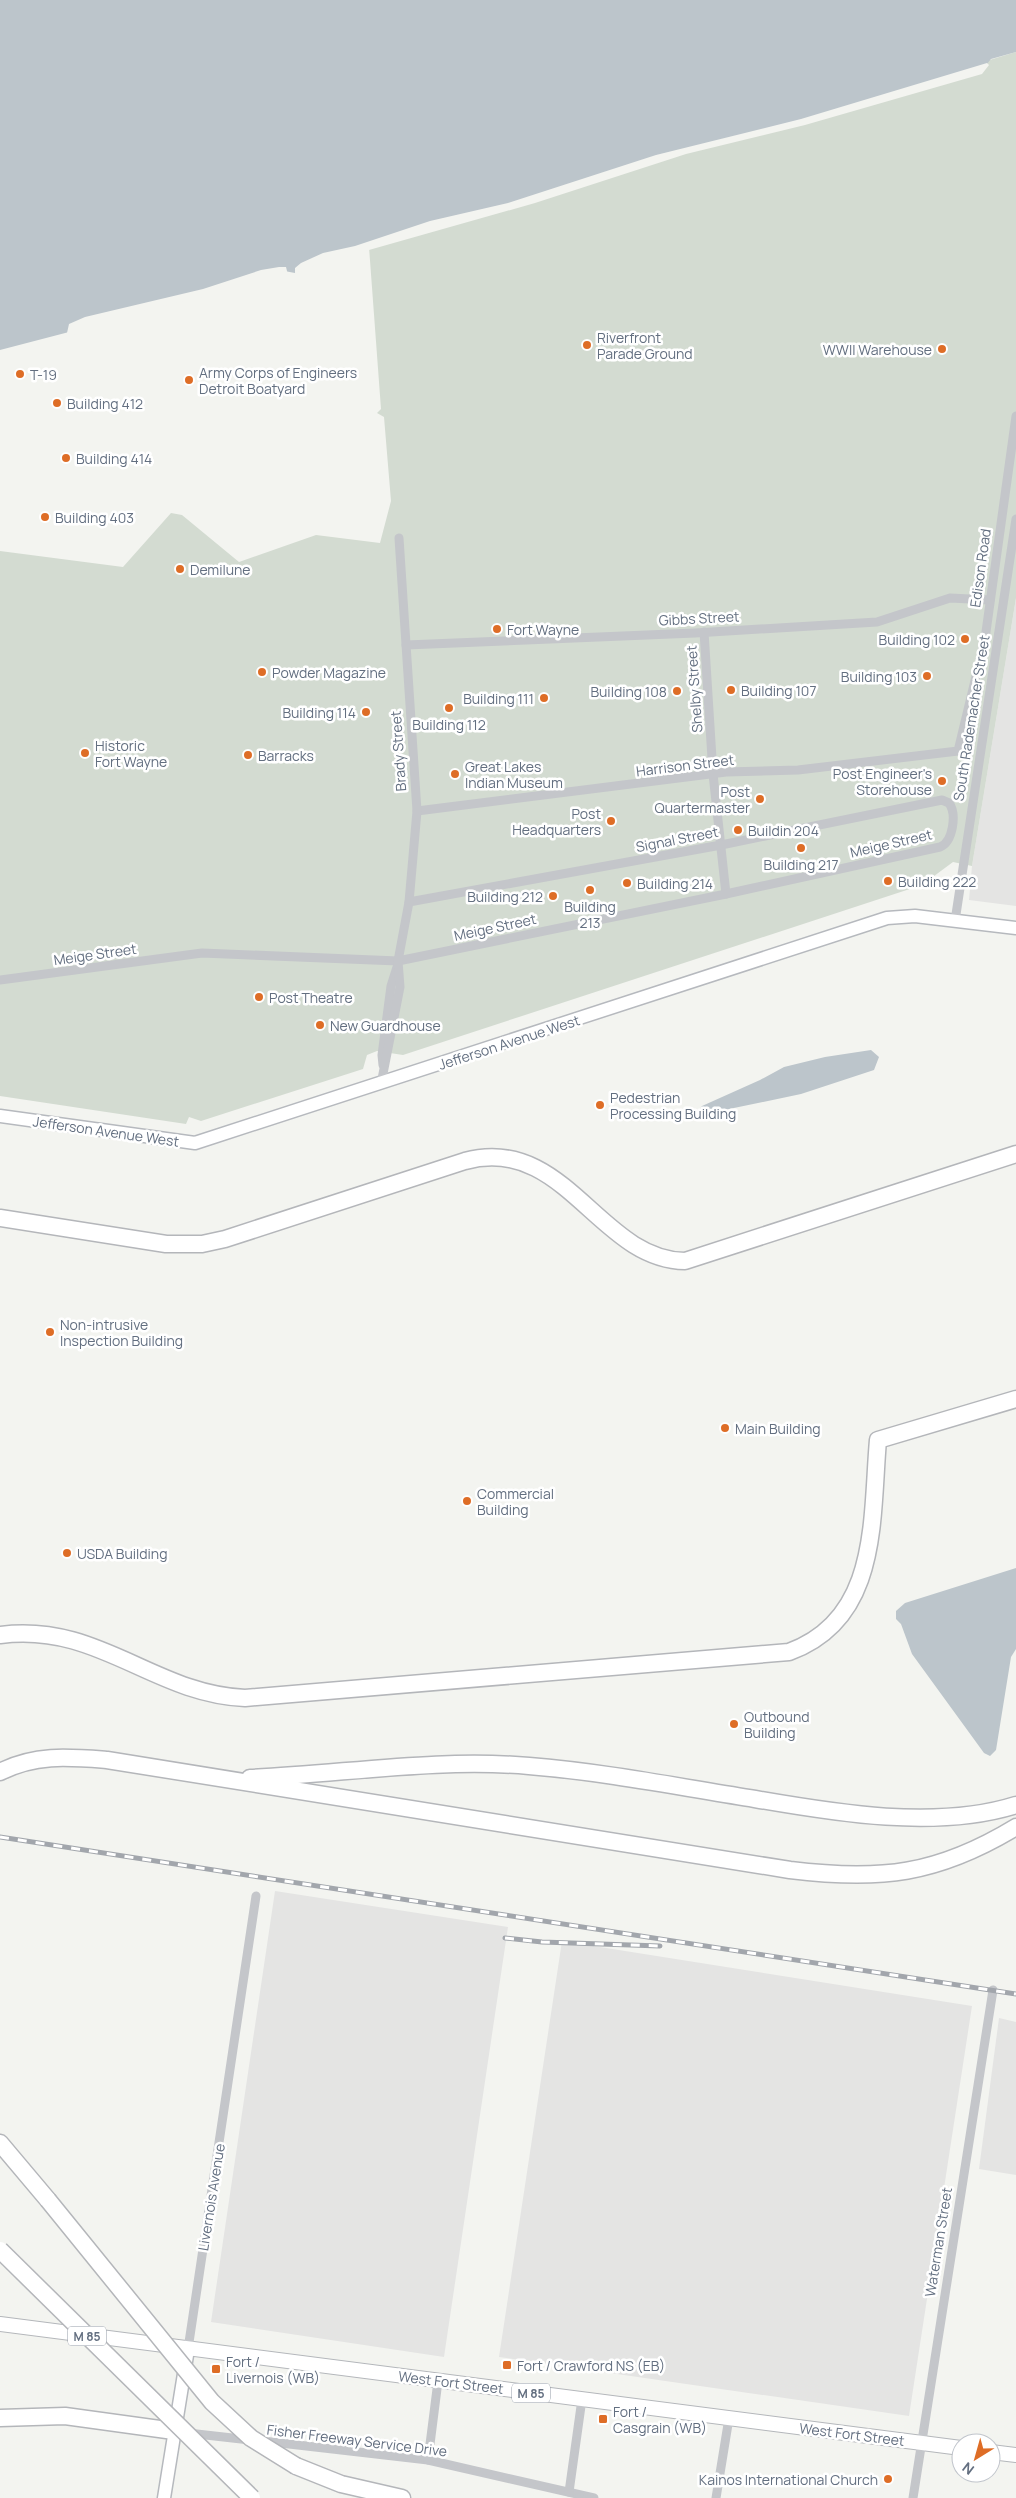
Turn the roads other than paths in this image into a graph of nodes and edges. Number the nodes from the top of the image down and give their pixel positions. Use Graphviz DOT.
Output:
graph roads {
  1 [pos="1016,416"];
  2 [pos="1016,519"];
  3 [pos="398,538"];
  4 [pos="990,600"];
  5 [pos="704,632"];
  6 [pos="406,645"];
  7 [pos="958,751"];
  8 [pos="713,774"];
  9 [pos="949,803"];
  10 [pos="416,811"];
  11 [pos="721,845"];
  12 [pos="726,894"];
  13 [pos="409,902"];
  14 [pos="955,921"];
  15 [pos="1016,928"];
  16 [pos="398,961"];
  17 [pos="0,980"];
  18 [pos="381,1084"];
  19 [pos="0,1116"];
  20 [pos="1016,1154"];
  21 [pos="0,1218"];
  22 [pos="1016,1399"];
  23 [pos="0,1635"];
  24 [pos="0,1772"];
  25 [pos="210,1778"];
  26 [pos="1016,1805"];
  27 [pos="1016,1827"];
  28 [pos="256,1896"];
  29 [pos="993,1990"];
  30 [pos="0,2143"];
  31 [pos="0,2250"];
  32 [pos="0,2324"];
  33 [pos="188,2349"];
  34 [pos="438,2381"];
  35 [pos="582,2399"];
  36 [pos="0,2418"];
  37 [pos="729,2418"];
  38 [pos="174,2431"];
  39 [pos="922,2443"];
  40 [pos="951,2447"];
  41 [pos="1001,2453"];
  42 [pos="1016,2455"];
  43 [pos="428,2460"];
  44 [pos="569,2492"];
  45 [pos="164,2496"];
  46 [pos="252,2498"];
  47 [pos="402,2498"];
  48 [pos="594,2498"];
  49 [pos="716,2498"];
  50 [pos="913,2498"];
  1 -- 4 [label="street, Edison Road"];
  2 -- 14 [label="street, South Rademacher Street"];
  3 -- 6 [label="street, Brady Street"];
  4 -- 5 [label="street, Gibbs Street"];
  4 -- 7 [label="street, Edison Road"];
  5 -- 6 [label="street, Gibbs Street"];
  5 -- 8 [label="street, Shelby Street"];
  6 -- 10 [label="street, Brady Street"];
  7 -- 8 [label="street, Harrison Street"];
  8 -- 10 [label="street, Harrison Street"];
  8 -- 11 [label="street, Shelby Street"];
  9 -- 11 [label="street, Signal Street"];
  9 -- 12 [label="street, Meige Street"];
  10 -- 13 [label="street, Brady Street"];
  11 -- 12 [label="street, Shelby Street"];
  11 -- 13 [label="street, Signal Street"];
  12 -- 16 [label="street, Meige Street"];
  13 -- 16 [label="street, Brady Street"];
  14 -- 15 [label="main road, Jefferson Avenue West"];
  14 -- 18 [label="main road, Jefferson Avenue West"];
  16 -- 17 [label="street, Meige Street"];
  16 -- 18 [label="street, Brady Street"];
  18 -- 19 [label="main road, Jefferson Avenue West"];
  20 -- 21 [label="highway"];
  22 -- 23 [label="highway"];
  24 -- 25 [label="highway"];
  25 -- 26 [label="highway"];
  25 -- 27 [label="highway"];
  28 -- 33 [label="street, Livernois Avenue"];
  29 -- 39 [label="street, Waterman Street"];
  30 -- 47 [label="highway, bridge"];
  31 -- 46 [label="highway, bridge"];
  32 -- 33 [label="main road, West Fort Street / M 85"];
  33 -- 34 [label="main road, West Fort Street / M 85"];
  33 -- 38 [label="main road, Livernois Avenue"];
  34 -- 35 [label="main road, West Fort Street / M 85"];
  34 -- 43 [label="street"];
  35 -- 37 [label="main road, West Fort Street / M 85"];
  35 -- 44 [label="street"];
  36 -- 38 [label="highway"];
  37 -- 39 [label="main road, West Fort Street / M 85"];
  37 -- 49 [label="street"];
  38 -- 43 [label="street, Fisher Freeway Service Drive"];
  38 -- 45 [label="main road, Livernois Avenue"];
  39 -- 40 [label="main road, West Fort Street / M 85"];
  39 -- 50 [label="street, Waterman Street"];
  41 -- 42 [label="main road"];
  43 -- 44 [label="street, Fisher Freeway Service Drive"];
  44 -- 48 [label="street, Fisher Freeway Service Drive"];
}
